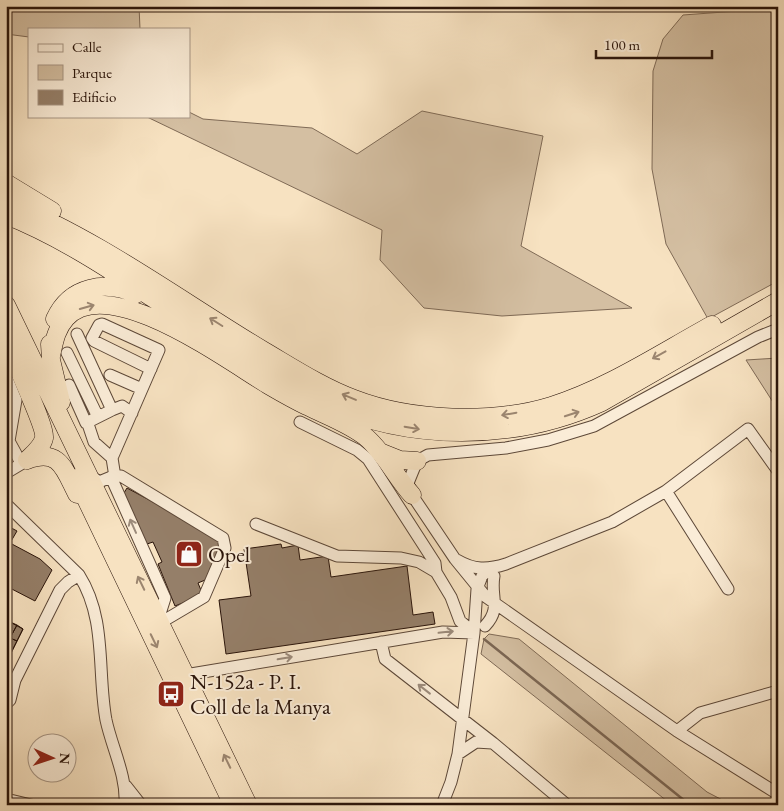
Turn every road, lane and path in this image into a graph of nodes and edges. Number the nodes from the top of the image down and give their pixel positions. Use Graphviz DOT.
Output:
graph roads {
  1 [pos="6,183"];
  2 [pos="6,202"];
  3 [pos="6,215"];
  4 [pos="123,263"];
  5 [pos="778,288"];
  6 [pos="778,301"];
  7 [pos="6,304"];
  8 [pos="166,307"];
  9 [pos="778,308"];
  10 [pos="778,329"];
  11 [pos="78,334"];
  12 [pos="8,338"];
  13 [pos="59,354"];
  14 [pos="151,368"];
  15 [pos="658,370"];
  16 [pos="110,375"];
  17 [pos="6,376"];
  18 [pos="69,385"];
  19 [pos="142,389"];
  20 [pos="112,410"];
  21 [pos="132,412"];
  22 [pos="98,417"];
  23 [pos="300,422"];
  24 [pos="88,424"];
  25 [pos="44,438"];
  26 [pos="380,452"];
  27 [pos="49,456"];
  28 [pos="112,458"];
  29 [pos="417,461"];
  30 [pos="24,462"];
  31 [pos="778,471"];
  32 [pos="6,473"];
  33 [pos="107,478"];
  34 [pos="666,491"];
  35 [pos="412,495"];
  36 [pos="101,501"];
  37 [pos="6,504"];
  38 [pos="256,524"];
  39 [pos="110,550"];
  40 [pos="455,559"];
  41 [pos="436,572"];
  42 [pos="492,573"];
  43 [pos="79,575"];
  44 [pos="477,588"];
  45 [pos="728,589"];
  46 [pos="498,608"];
  47 [pos="159,621"];
  48 [pos="520,622"];
  49 [pos="478,628"];
  50 [pos="381,642"];
  51 [pos="185,675"];
  52 [pos="9,690"];
  53 [pos="778,691"];
  54 [pos="462,719"];
  55 [pos="677,731"];
  56 [pos="493,743"];
  57 [pos="458,754"];
  58 [pos="126,786"];
  59 [pos="778,794"];
  60 [pos="6,799"];
  61 [pos="31,805"];
  62 [pos="125,805"];
  63 [pos="141,805"];
  64 [pos="233,805"];
  65 [pos="248,805"];
  66 [pos="442,805"];
  67 [pos="567,805"];
  1 -- 4 [label="highway"];
  2 -- 4 [label="highway"];
  3 -- 8 [label="highway"];
  5 -- 4 [label="highway, one-way"];
  6 -- 15 [label="highway"];
  7 -- 36 [label="highway"];
  8 -- 13 [label="highway"];
  8 -- 15 [label="highway, one-way"];
  9 -- 15 [label="highway"];
  10 -- 29 [label="street"];
  11 -- 20 [label="street"];
  12 -- 25 [label="highway"];
  12 -- 39 [label="highway"];
  13 -- 22 [label="street"];
  13 -- 26 [label="highway, one-way"];
  13 -- 33 [label="highway"];
  14 -- 14 [label="street"];
  14 -- 19 [label="street"];
  16 -- 19 [label="street"];
  17 -- 30 [label="street"];
  18 -- 24 [label="street"];
  19 -- 21 [label="street"];
  20 -- 21 [label="street"];
  20 -- 22 [label="street"];
  21 -- 28 [label="street"];
  22 -- 24 [label="street"];
  23 -- 41 [label="street"];
  24 -- 28 [label="street"];
  25 -- 27 [label="highway"];
  25 -- 30 [label="highway"];
  26 -- 29 [label="highway"];
  26 -- 35 [label="highway"];
  27 -- 30 [label="highway"];
  27 -- 39 [label="highway"];
  28 -- 33 [label="street"];
  29 -- 35 [label="street"];
  30 -- 32 [label="street"];
  31 -- 34 [label="street"];
  33 -- 36 [label="highway"];
  47 -- 33 [label="street, one-way"];
  33 -- 47 [label="street"];
  34 -- 42 [label="street"];
  34 -- 45 [label="street"];
  35 -- 40 [label="street"];
  47 -- 36 [label="highway, one-way"];
  37 -- 43 [label="street"];
  38 -- 41 [label="street"];
  39 -- 64 [label="highway, one-way"];
  40 -- 42 [label="street"];
  40 -- 44 [label="street"];
  41 -- 49 [label="street"];
  42 -- 44 [label="street"];
  42 -- 46 [label="street"];
  43 -- 52 [label="street"];
  43 -- 58 [label="street"];
  44 -- 46 [label="street"];
  44 -- 49 [label="street"];
  46 -- 48 [label="street"];
  46 -- 49 [label="street"];
  47 -- 51 [label="highway"];
  48 -- 49 [label="street"];
  48 -- 55 [label="street"];
  50 -- 49 [label="street, one-way"];
  49 -- 54 [label="street"];
  51 -- 50 [label="street, one-way"];
  54 -- 50 [label="street, one-way"];
  65 -- 51 [label="highway, one-way"];
  53 -- 55 [label="street"];
  54 -- 56 [label="street"];
  54 -- 57 [label="street"];
  55 -- 59 [label="street"];
  56 -- 57 [label="street"];
  56 -- 67 [label="street"];
  57 -- 66 [label="street"];
  58 -- 62 [label="street"];
  58 -- 63 [label="street"];
  60 -- 61 [label="street"];
}
